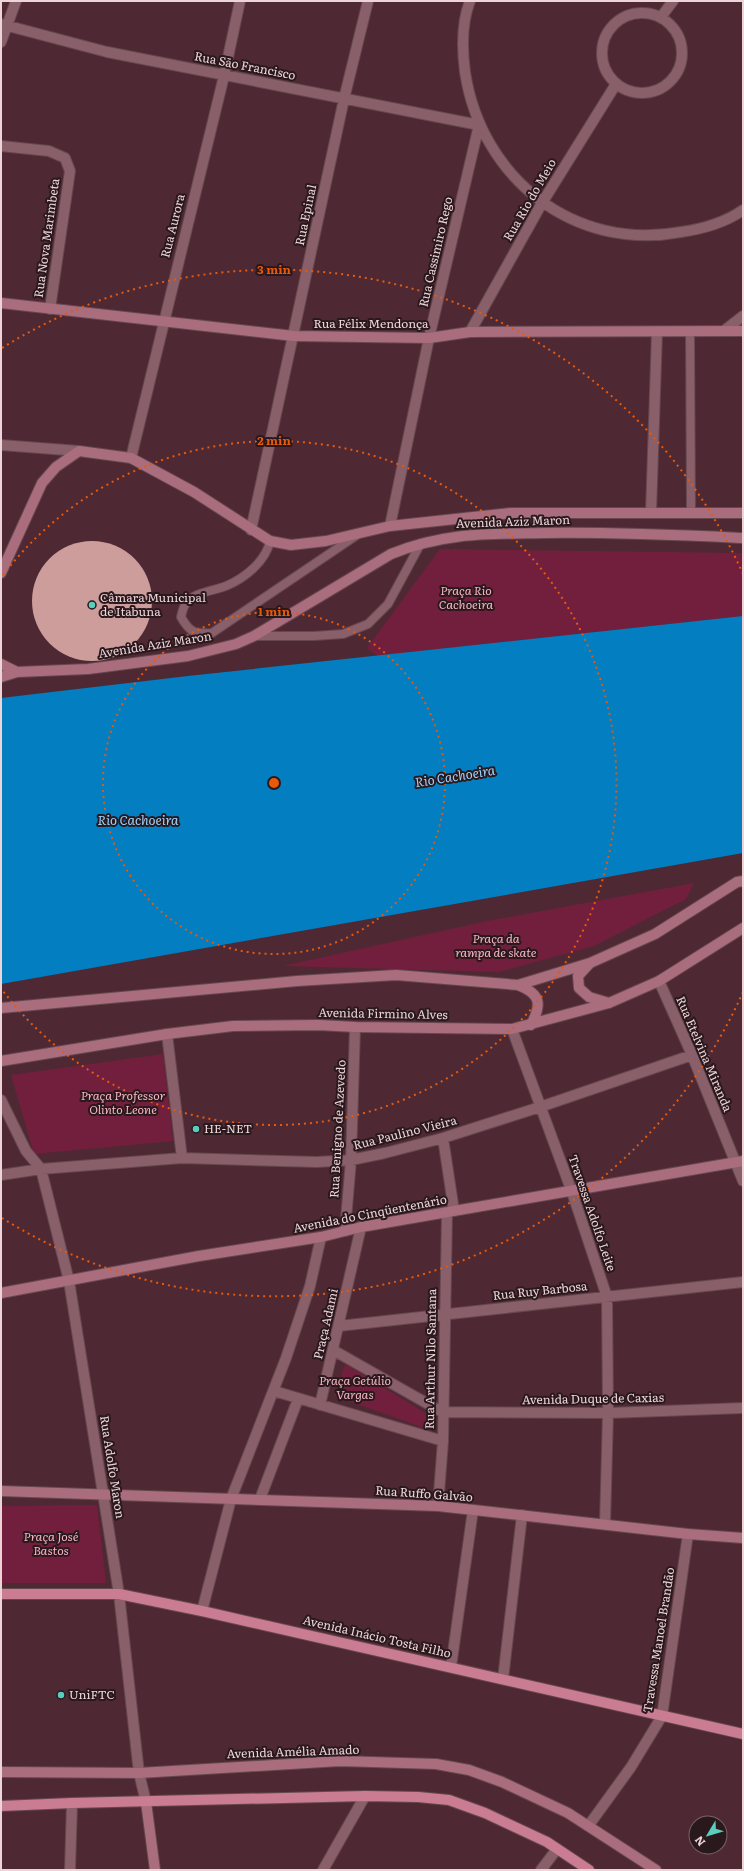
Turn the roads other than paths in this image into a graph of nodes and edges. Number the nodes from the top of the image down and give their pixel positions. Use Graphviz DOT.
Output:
graph roads {
  1 [pos="16,1"];
  2 [pos="240,1"];
  3 [pos="368,1"];
  4 [pos="470,1"];
  5 [pos="673,1"];
  6 [pos="661,17"];
  7 [pos="4,25"];
  8 [pos="1,42"];
  9 [pos="224,76"];
  10 [pos="616,84"];
  11 [pos="344,99"];
  12 [pos="479,125"];
  13 [pos="1,146"];
  14 [pos="542,203"];
  15 [pos="743,210"];
  16 [pos="1,303"];
  17 [pos="50,309"];
  18 [pos="743,316"];
  19 [pos="163,322"];
  20 [pos="725,330"];
  21 [pos="690,331"];
  22 [pos="470,332"];
  23 [pos="657,332"];
  24 [pos="743,332"];
  25 [pos="294,336"];
  26 [pos="429,338"];
  27 [pos="1,445"];
  28 [pos="79,451"];
  29 [pos="131,458"];
  30 [pos="651,512"];
  31 [pos="691,512"];
  32 [pos="743,513"];
  33 [pos="390,526"];
  34 [pos="251,530"];
  35 [pos="360,534"];
  36 [pos="743,538"];
  37 [pos="270,542"];
  38 [pos="421,544"];
  39 [pos="1,573"];
  40 [pos="254,636"];
  41 [pos="1,664"];
  42 [pos="17,672"];
  43 [pos="1,677"];
  44 [pos="743,881"];
  45 [pos="743,928"];
  46 [pos="590,963"];
  47 [pos="659,981"];
  48 [pos="518,985"];
  49 [pos="609,1003"];
  50 [pos="2,1010"];
  51 [pos="531,1025"];
  52 [pos="355,1027"];
  53 [pos="512,1029"];
  54 [pos="167,1034"];
  55 [pos="692,1055"];
  56 [pos="1,1062"];
  57 [pos="1,1100"];
  58 [pos="540,1107"];
  59 [pos="443,1138"];
  60 [pos="182,1158"];
  61 [pos="350,1160"];
  62 [pos="739,1161"];
  63 [pos="41,1169"];
  64 [pos="1,1175"];
  65 [pos="743,1181"];
  66 [pos="572,1192"];
  67 [pos="450,1212"];
  68 [pos="361,1227"];
  69 [pos="345,1231"];
  70 [pos="321,1237"];
  71 [pos="69,1281"];
  72 [pos="743,1282"];
  73 [pos="1,1293"];
  74 [pos="607,1297"];
  75 [pos="445,1313"];
  76 [pos="339,1326"];
  77 [pos="333,1350"];
  78 [pos="274,1392"];
  79 [pos="298,1399"];
  80 [pos="320,1405"];
  81 [pos="743,1408"];
  82 [pos="442,1412"];
  83 [pos="608,1413"];
  84 [pos="443,1441"];
  85 [pos="1,1491"];
  86 [pos="103,1494"];
  87 [pos="231,1499"];
  88 [pos="260,1499"];
  89 [pos="438,1506"];
  90 [pos="473,1510"];
  91 [pos="522,1515"];
  92 [pos="605,1524"];
  93 [pos="688,1534"];
  94 [pos="743,1538"];
  95 [pos="1,1594"];
  96 [pos="119,1594"];
  97 [pos="202,1611"];
  98 [pos="451,1667"];
  99 [pos="503,1679"];
  100 [pos="662,1716"];
  101 [pos="743,1734"];
  102 [pos="1,1772"];
  103 [pos="139,1773"];
  104 [pos="365,1796"];
  105 [pos="146,1802"];
  106 [pos="72,1803"];
  107 [pos="1,1806"];
  108 [pos="589,1825"];
  109 [pos="557,1849"];
  110 [pos="70,1870"];
  111 [pos="155,1870"];
  112 [pos="323,1870"];
  113 [pos="541,1870"];
  114 [pos="589,1870"];
  115 [pos="656,1870"];
  1 -- 7 [label="street"];
  2 -- 9 [label="street, Rua Aurora"];
  3 -- 11 [label="street, Rua Epinal"];
  4 -- 12 [label="street"];
  5 -- 6 [label="street"];
  6 -- 10 [label="street"];
  6 -- 10 [label="street"];
  7 -- 8 [label="street"];
  7 -- 9 [label="street, Rua São Francisco"];
  9 -- 11 [label="street, Rua São Francisco"];
  9 -- 19 [label="street, Rua Aurora"];
  10 -- 14 [label="street, Rua Rio do Meio"];
  11 -- 12 [label="street, Rua São Francisco"];
  11 -- 25 [label="street, Rua Epinal"];
  12 -- 14 [label="street"];
  12 -- 26 [label="street, Rua Cassimiro Rego"];
  13 -- 17 [label="street, Rua Nova Marimbeta"];
  14 -- 15 [label="street"];
  14 -- 22 [label="street, Rua Rio do Meio"];
  16 -- 17 [label="main road, Rua Félix Mendonça"];
  17 -- 19 [label="main road, Rua Félix Mendonça"];
  18 -- 20 [label="street"];
  19 -- 25 [label="main road, Rua Félix Mendonça"];
  19 -- 29 [label="street, Rua Aurora"];
  20 -- 21 [label="main road, Rua Félix Mendonça"];
  20 -- 24 [label="main road, Rua Félix Mendonça"];
  21 -- 23 [label="main road, Rua Félix Mendonça"];
  21 -- 31 [label="lane"];
  22 -- 23 [label="main road, Rua Félix Mendonça"];
  22 -- 26 [label="main road, Rua Félix Mendonça"];
  23 -- 30 [label="street"];
  25 -- 26 [label="main road, Rua Félix Mendonça"];
  25 -- 34 [label="street, Rua Epinal"];
  26 -- 33 [label="street, Rua Cassimiro Rego"];
  27 -- 28 [label="street"];
  28 -- 29 [label="main road"];
  28 -- 39 [label="main road"];
  29 -- 34 [label="main road, Avenida Aziz Maron"];
  30 -- 31 [label="main road, Avenida Aziz Maron"];
  30 -- 33 [label="main road, Avenida Aziz Maron"];
  31 -- 32 [label="main road, Avenida Aziz Maron"];
  33 -- 35 [label="main road, Avenida Aziz Maron"];
  34 -- 37 [label="main road, Avenida Aziz Maron"];
  35 -- 37 [label="main road, Avenida Aziz Maron"];
  35 -- 37 [label="lane"];
  36 -- 38 [label="main road, Avenida Aziz Maron"];
  38 -- 40 [label="main road, Avenida Aziz Maron"];
  38 -- 40 [label="lane"];
  40 -- 42 [label="main road, Avenida Aziz Maron"];
  41 -- 42 [label="main road"];
  42 -- 43 [label="main road, Avenida Aziz Maron"];
  44 -- 46 [label="main road"];
  45 -- 47 [label="main road, Avenida Firmino Alves"];
  46 -- 48 [label="main road"];
  46 -- 49 [label="main road"];
  47 -- 49 [label="main road, Avenida Firmino Alves"];
  47 -- 55 [label="street, Rua Etelvina Miranda"];
  48 -- 50 [label="main road"];
  48 -- 51 [label="main road"];
  49 -- 51 [label="main road, Avenida Firmino Alves"];
  51 -- 53 [label="main road, Avenida Firmino Alves"];
  52 -- 53 [label="main road, Avenida Firmino Alves"];
  52 -- 54 [label="main road, Avenida Firmino Alves"];
  52 -- 61 [label="street, Rua Benigno de Azevedo"];
  53 -- 58 [label="street, Travessa Adolfo Leite"];
  54 -- 56 [label="main road, Avenida Firmino Alves"];
  54 -- 60 [label="street"];
  55 -- 58 [label="street, Rua Paulino Vieira"];
  55 -- 62 [label="street, Rua Etelvina Miranda"];
  57 -- 63 [label="street"];
  58 -- 59 [label="street, Rua Paulino Vieira"];
  58 -- 66 [label="street, Travessa Adolfo Leite"];
  59 -- 61 [label="street, Rua Paulino Vieira"];
  59 -- 67 [label="street, Rua Arthur Nilo Santana"];
  60 -- 61 [label="street, Rua Paulino Vieira"];
  60 -- 63 [label="street, Rua Paulino Vieira"];
  61 -- 69 [label="street, Rua Benigno de Azevedo"];
  62 -- 65 [label="street, Rua Etelvina Miranda"];
  62 -- 66 [label="main road, Avenida do Cinqüentenário"];
  63 -- 64 [label="street, Rua Paulino Vieira"];
  63 -- 71 [label="street, Rua Adolfo Maron"];
  66 -- 67 [label="main road, Avenida do Cinqüentenário"];
  66 -- 74 [label="street, Travessa Adolfo Leite"];
  67 -- 68 [label="main road, Avenida do Cinqüentenário"];
  67 -- 75 [label="street, Rua Arthur Nilo Santana"];
  68 -- 69 [label="main road, Avenida do Cinqüentenário"];
  68 -- 76 [label="street, Praça Adami"];
  69 -- 70 [label="main road, Avenida do Cinqüentenário"];
  70 -- 71 [label="main road, Avenida do Cinqüentenário"];
  70 -- 78 [label="street, Praça Adami"];
  71 -- 73 [label="main road, Avenida do Cinqüentenário"];
  71 -- 86 [label="street, Rua Adolfo Maron"];
  72 -- 74 [label="street, Rua Ruy Barbosa"];
  74 -- 75 [label="street, Rua Ruy Barbosa"];
  74 -- 83 [label="street, Travessa Adolfo Leite"];
  75 -- 76 [label="street, Rua Ruy Barbosa"];
  75 -- 82 [label="street, Rua Arthur Nilo Santana"];
  76 -- 77 [label="street, Praça Adami"];
  77 -- 80 [label="street, Praça Adami"];
  77 -- 82 [label="street"];
  78 -- 79 [label="street"];
  78 -- 87 [label="street, Praça Adami"];
  79 -- 80 [label="street"];
  79 -- 88 [label="street"];
  80 -- 84 [label="street"];
  81 -- 83 [label="street, Avenida Duque de Caxias"];
  82 -- 83 [label="street, Avenida Duque de Caxias"];
  82 -- 84 [label="street, Rua Arthur Nilo Santana"];
  83 -- 92 [label="street, Travessa Adolfo Leite"];
  84 -- 89 [label="street, Rua Arthur Nilo Santana"];
  85 -- 86 [label="main road, Rua Ruffo Galvão"];
  86 -- 87 [label="main road, Rua Ruffo Galvão"];
  86 -- 96 [label="street, Rua Adolfo Maron"];
  87 -- 88 [label="main road, Rua Ruffo Galvão"];
  87 -- 97 [label="street, Praça Adami"];
  88 -- 89 [label="main road, Rua Ruffo Galvão"];
  89 -- 90 [label="main road, Rua Ruffo Galvão"];
  90 -- 91 [label="main road, Rua Ruffo Galvão"];
  90 -- 98 [label="street"];
  91 -- 92 [label="main road, Rua Ruffo Galvão"];
  91 -- 99 [label="street"];
  92 -- 93 [label="main road, Rua Ruffo Galvão"];
  93 -- 94 [label="main road, Rua Ruffo Galvão"];
  93 -- 100 [label="street, Travessa Manoel Brandão"];
  95 -- 96 [label="main road, Avenida Inácio Tosta Filho"];
  96 -- 97 [label="main road, Avenida Inácio Tosta Filho"];
  96 -- 103 [label="street, Rua Adolfo Maron"];
  97 -- 98 [label="main road, Avenida Inácio Tosta Filho"];
  98 -- 99 [label="main road, Avenida Inácio Tosta Filho"];
  99 -- 100 [label="main road, Avenida Inácio Tosta Filho"];
  100 -- 101 [label="main road, Avenida Inácio Tosta Filho"];
  100 -- 108 [label="street, Travessa Manoel Brandão"];
  102 -- 103 [label="main road, Avenida Amélia Amado"];
  103 -- 105 [label="street, Rua Adolfo Maron"];
  103 -- 108 [label="main road, Avenida Amélia Amado"];
  104 -- 105 [label="main road"];
  104 -- 109 [label="main road"];
  104 -- 112 [label="street"];
  105 -- 106 [label="main road"];
  105 -- 111 [label="main road"];
  106 -- 107 [label="main road"];
  106 -- 110 [label="street"];
  108 -- 115 [label="main road, Avenida Amélia Amado"];
  109 -- 113 [label="street"];
  109 -- 114 [label="main road"];
}
